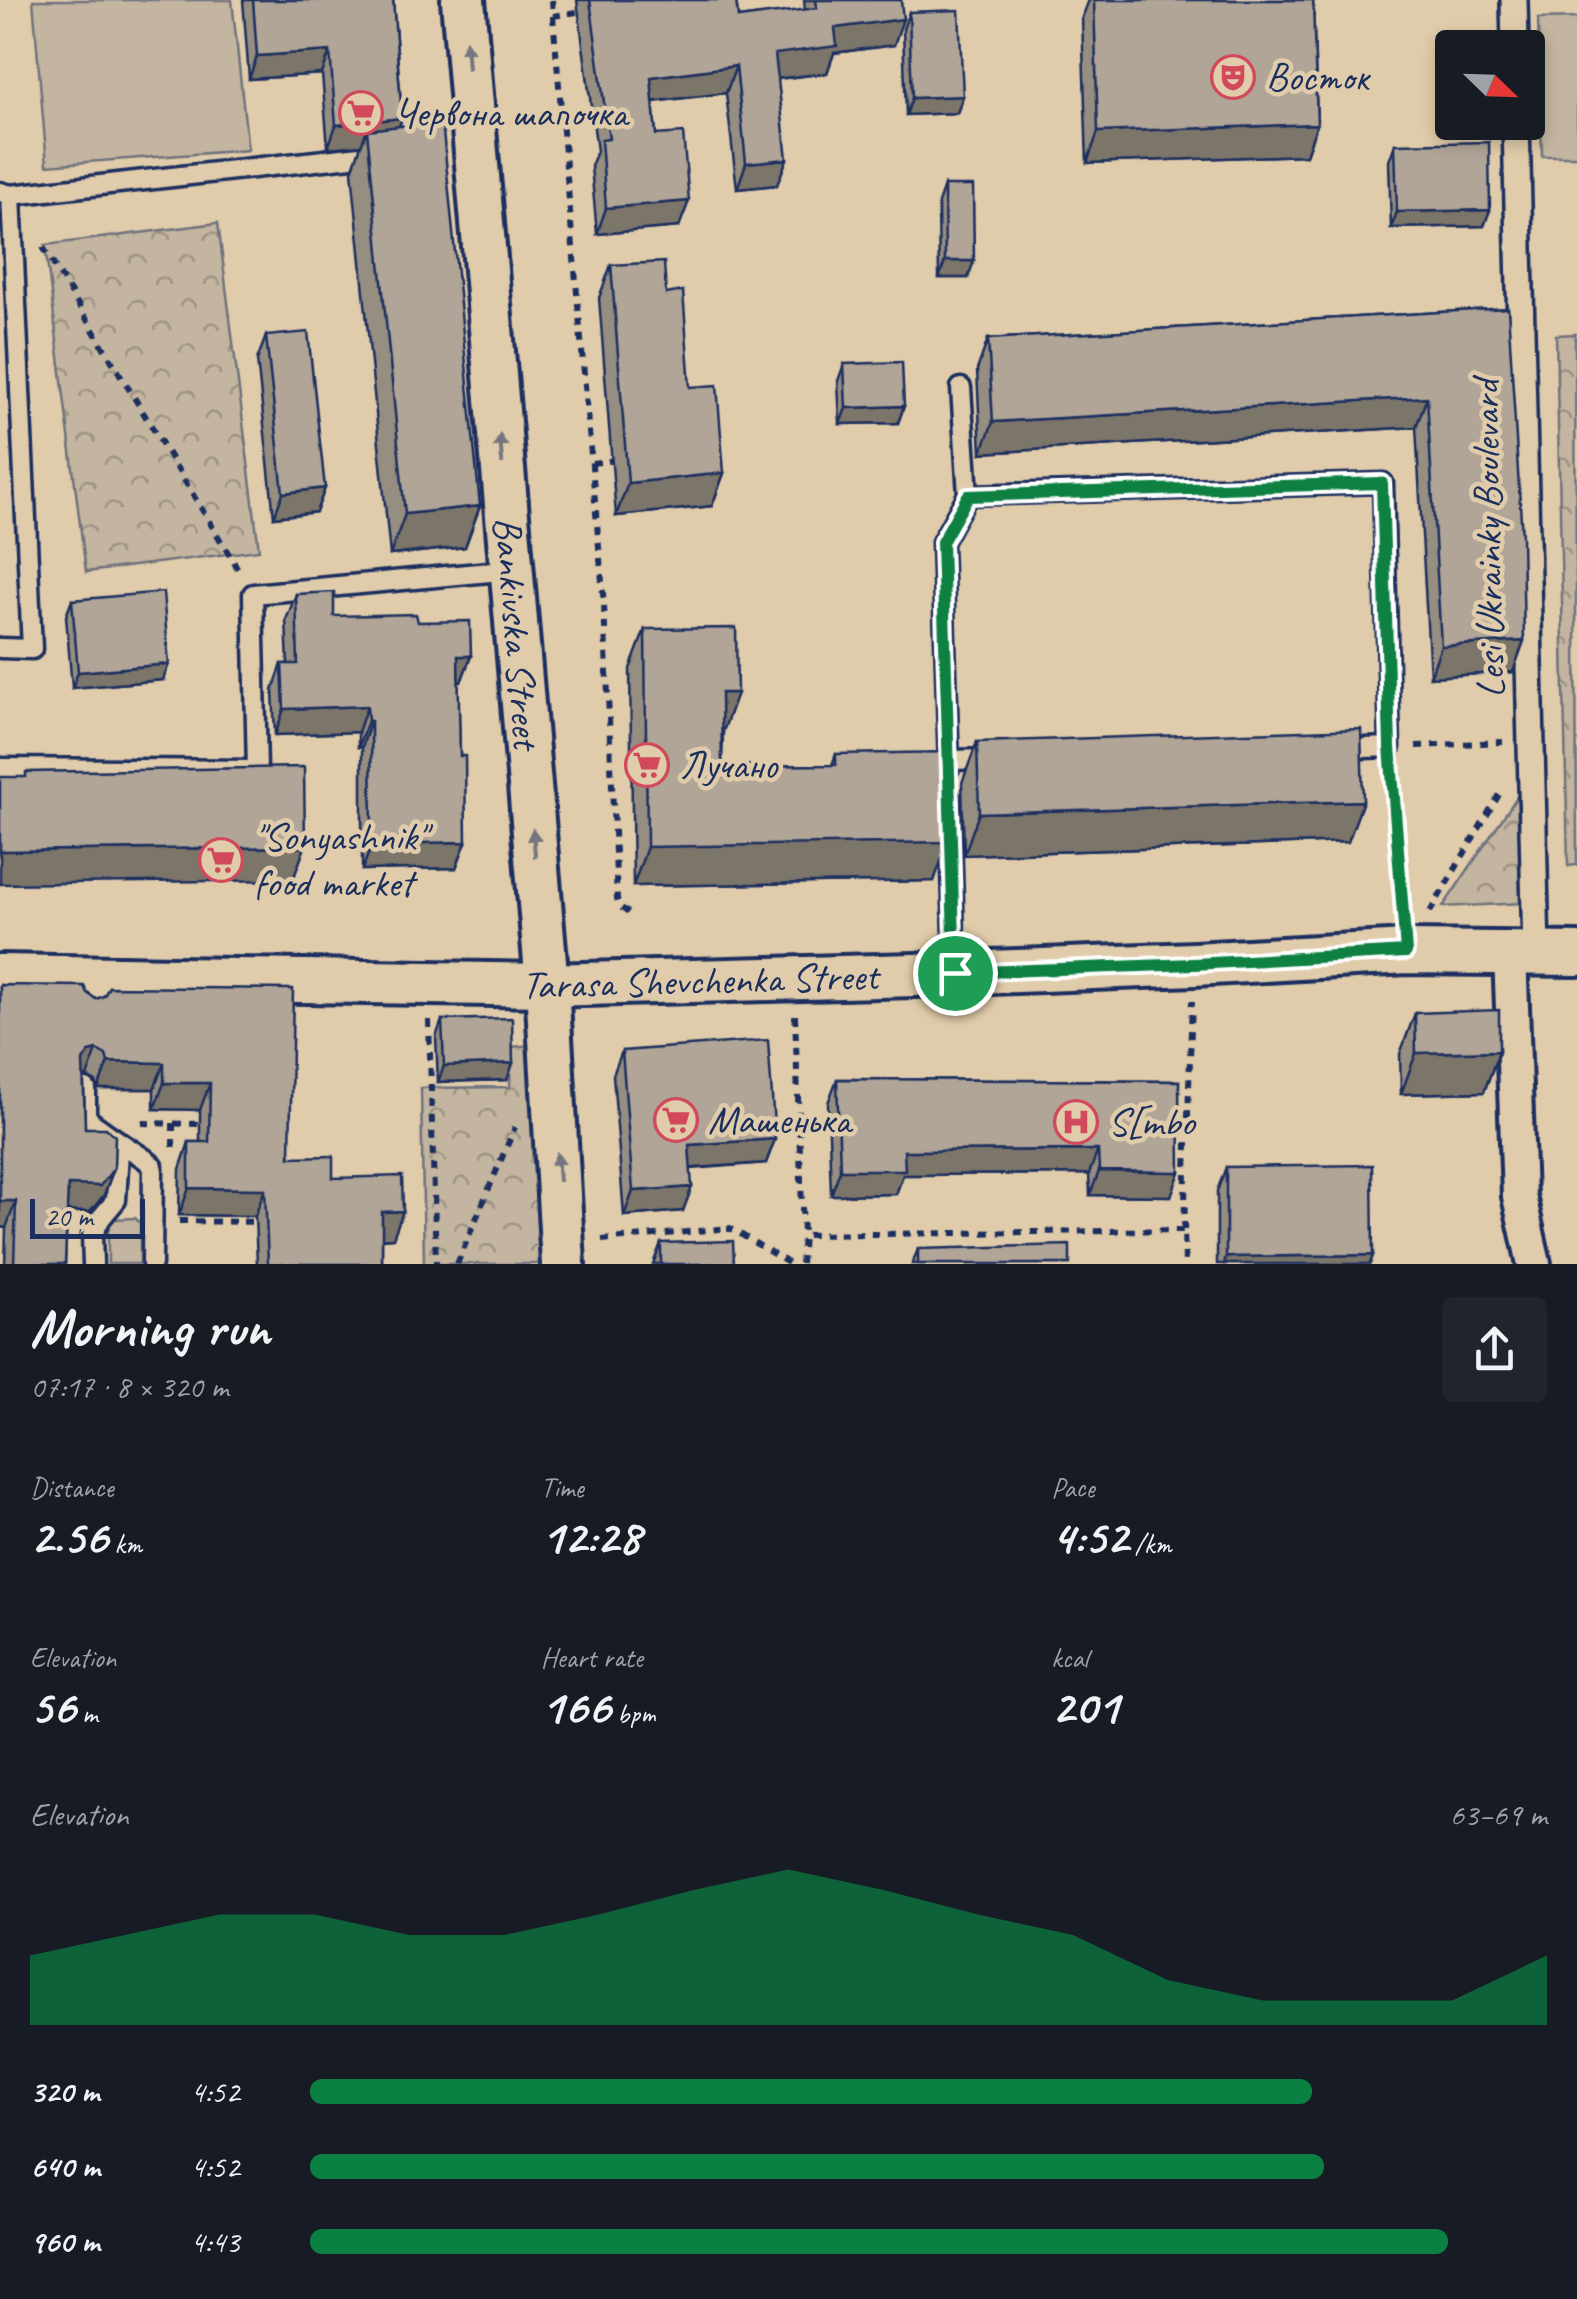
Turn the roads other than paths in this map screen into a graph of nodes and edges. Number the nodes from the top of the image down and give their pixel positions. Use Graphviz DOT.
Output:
graph roads {
  1 [pos="463,0"];
  2 [pos="1514,0"];
  3 [pos="1514,30"];
  4 [pos="1516,140"];
  5 [pos="400,152"];
  6 [pos="5,193"];
  7 [pos="962,388"];
  8 [pos="968,496"];
  9 [pos="511,570"];
  10 [pos="0,648"];
  11 [pos="1313,750"];
  12 [pos="1006,759"];
  13 [pos="949,760"];
  14 [pos="0,768"];
  15 [pos="1541,953"];
  16 [pos="955,973"];
  17 [pos="0,976"];
  18 [pos="546,985"];
  19 [pos="86,1089"];
  20 [pos="112,1136"];
  21 [pos="563,1254"];
  22 [pos="93,1264"];
  23 [pos="152,1264"];
  24 [pos="1534,1264"];
  9 -- 1 [label="street, Bankivska Street, one-way"];
  2 -- 3 [label="street"];
  4 -- 15 [label="street, Lesi Ukrainky Boulevard"];
  5 -- 6 [label="lane"];
  6 -- 10 [label="lane"];
  7 -- 8 [label="lane"];
  8 -- 11 [label="lane"];
  8 -- 13 [label="lane"];
  9 -- 14 [label="lane"];
  18 -- 9 [label="street, Bankivska Street, one-way"];
  12 -- 13 [label="lane"];
  13 -- 16 [label="lane"];
  15 -- 16 [label="street, Tarasa Shevchenka Street"];
  15 -- 24 [label="street"];
  16 -- 18 [label="street, Tarasa Shevchenka Street"];
  17 -- 18 [label="street, Tarasa Shevchenka Street"];
  21 -- 18 [label="street, Bankivska Street, one-way"];
  19 -- 20 [label="lane"];
  20 -- 22 [label="lane"];
  20 -- 23 [label="lane"];
}
